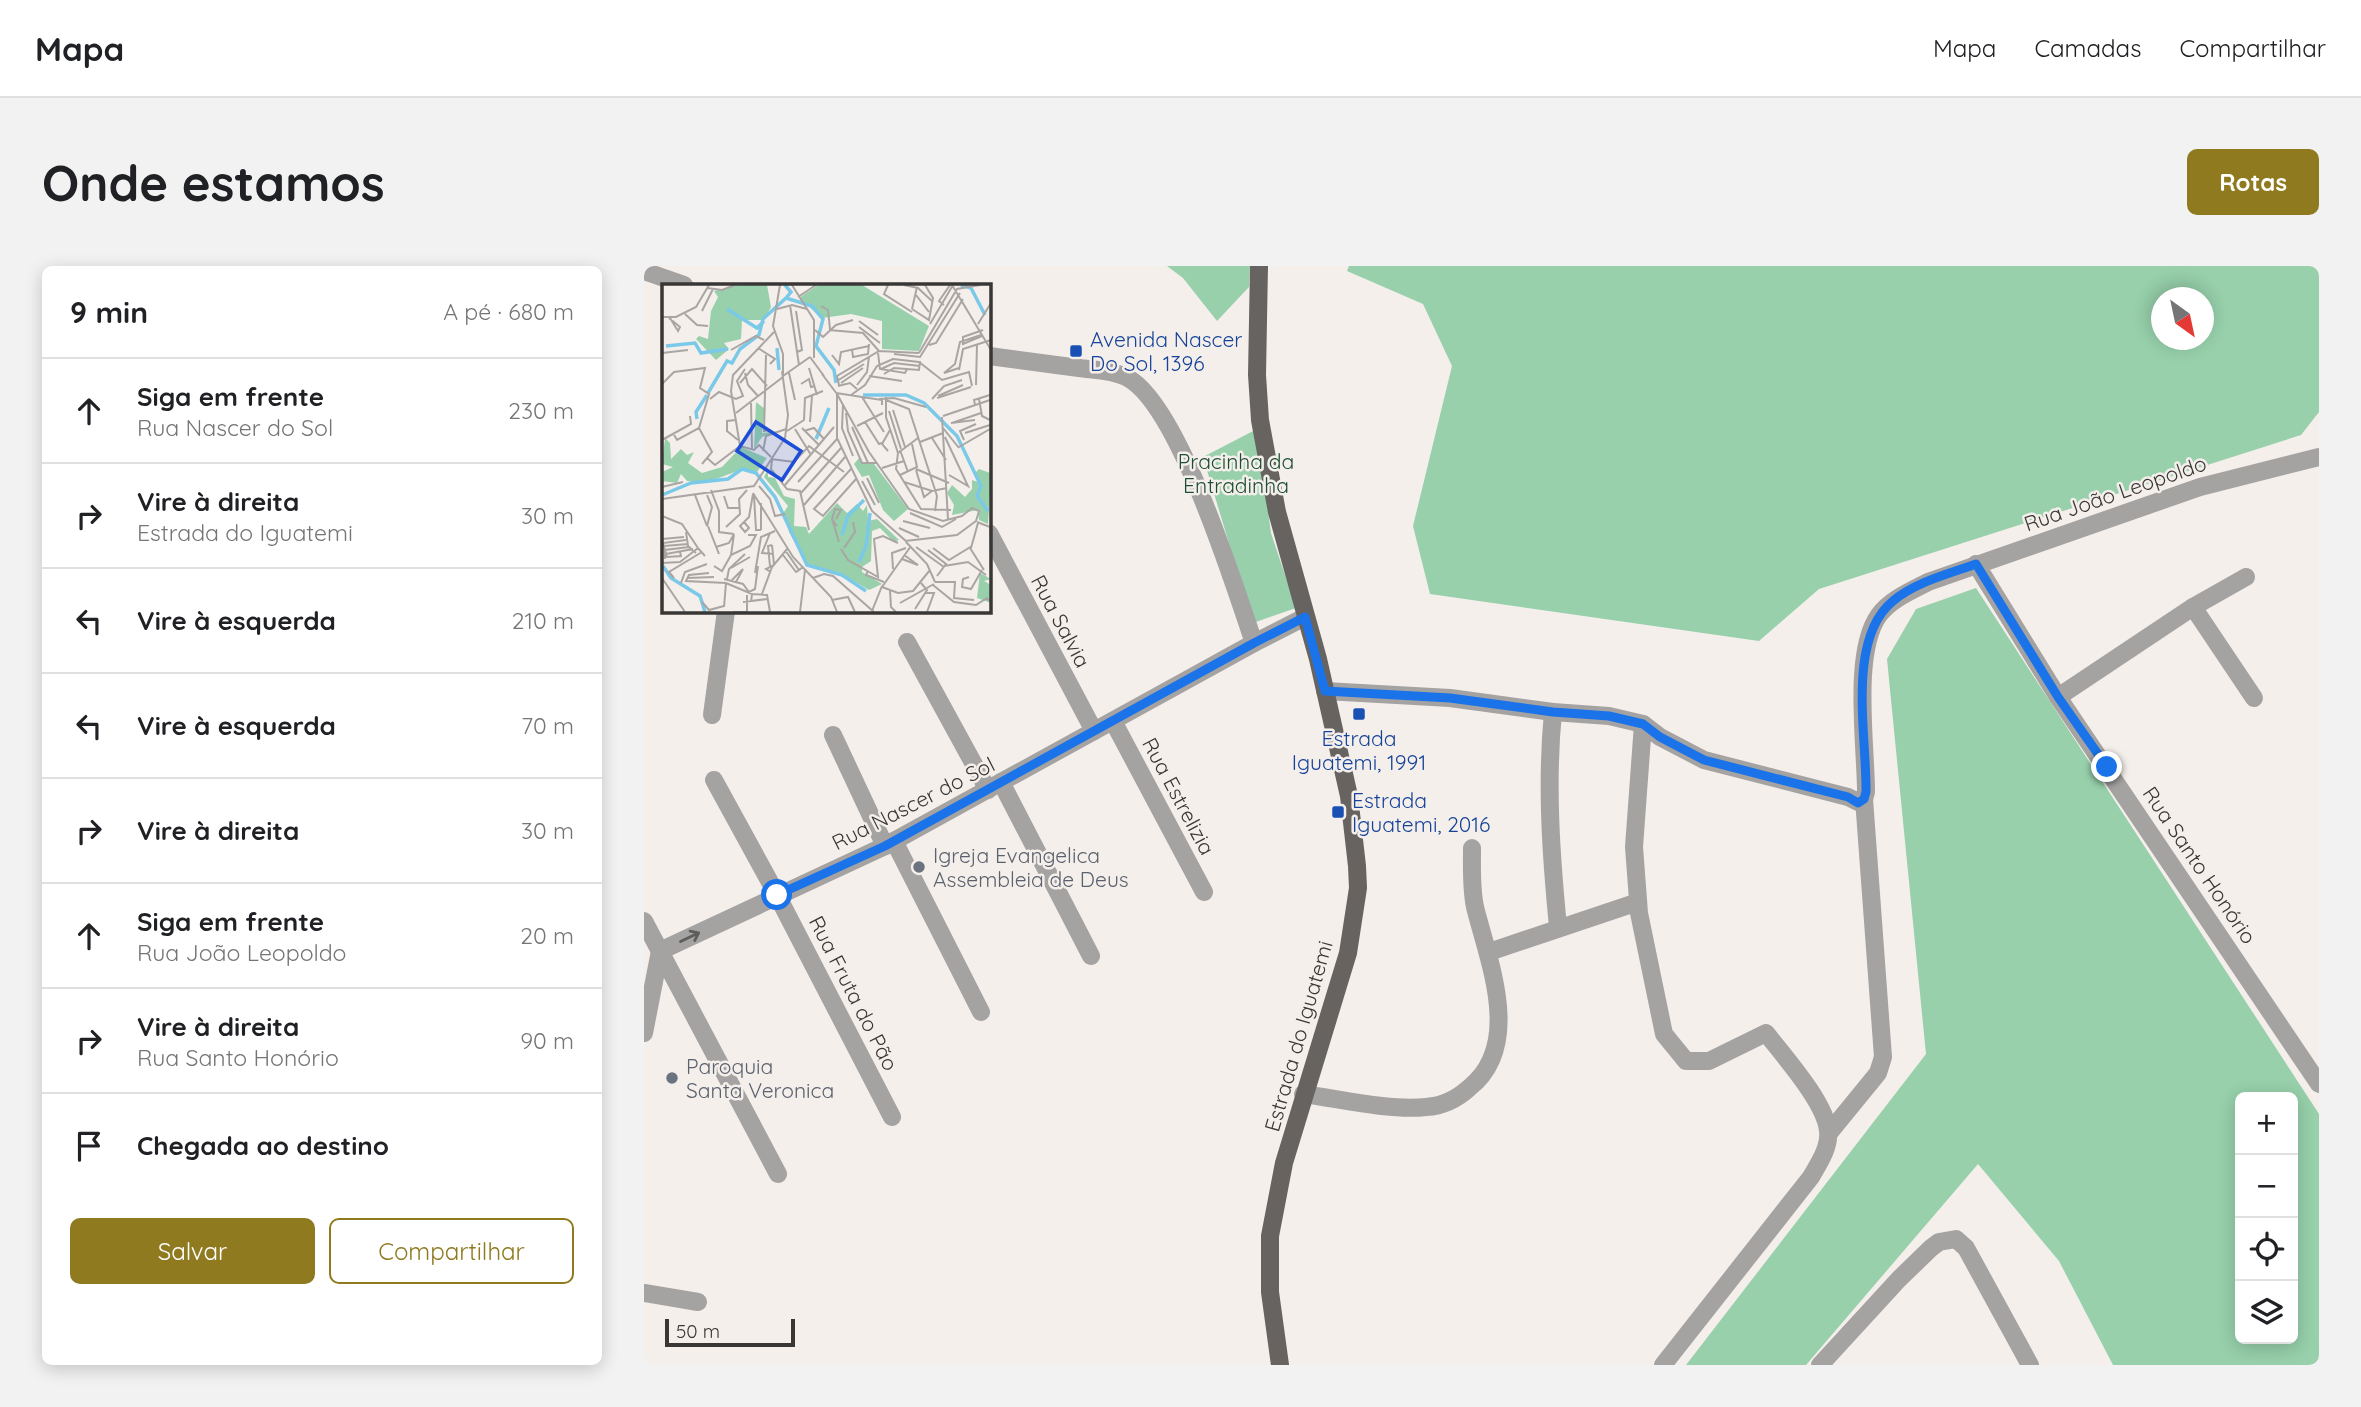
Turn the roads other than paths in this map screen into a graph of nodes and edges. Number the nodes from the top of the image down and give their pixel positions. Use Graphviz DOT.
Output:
graph roads {
  1 [pos="1259,266"];
  2 [pos="644,271"];
  3 [pos="681,284"];
  4 [pos="990,356"];
  5 [pos="2319,457"];
  6 [pos="990,535"];
  7 [pos="1976,564"];
  8 [pos="2246,577"];
  9 [pos="2193,607"];
  10 [pos="726,612"];
  11 [pos="1305,617"];
  12 [pos="907,642"];
  13 [pos="1254,643"];
  14 [pos="1325,691"];
  15 [pos="2058,697"];
  16 [pos="2254,698"];
  17 [pos="1553,712"];
  18 [pos="712,715"];
  19 [pos="1113,721"];
  20 [pos="1643,724"];
  21 [pos="1094,731"];
  22 [pos="833,735"];
  23 [pos="714,779"];
  24 [pos="995,786"];
  25 [pos="1864,799"];
  26 [pos="889,843"];
  27 [pos="1472,848"];
  28 [pos="1204,892"];
  29 [pos="777,895"];
  30 [pos="1638,902"];
  31 [pos="644,921"];
  32 [pos="1558,927"];
  33 [pos="1489,952"];
  34 [pos="1091,957"];
  35 [pos="654,958"];
  36 [pos="981,1012"];
  37 [pos="644,1034"];
  38 [pos="2319,1084"];
  39 [pos="1303,1094"];
  40 [pos="892,1117"];
  41 [pos="1829,1133"];
  42 [pos="778,1174"];
  43 [pos="644,1293"];
  44 [pos="698,1302"];
  45 [pos="1280,1365"];
  46 [pos="1663,1365"];
  47 [pos="1820,1365"];
  48 [pos="2030,1365"];
  1 -- 11 [label="main road, Estrada do Iguatemi"];
  2 -- 3 [label="street"];
  4 -- 13 [label="street"];
  5 -- 7 [label="street, Rua João Leopoldo"];
  6 -- 21 [label="street, Rua Salvia"];
  7 -- 15 [label="street, Rua Santo Honório"];
  7 -- 25 [label="street, Rua João Leopoldo"];
  8 -- 9 [label="street"];
  9 -- 15 [label="street"];
  9 -- 16 [label="street"];
  10 -- 18 [label="street"];
  11 -- 13 [label="street, Rua Nascer do Sol"];
  11 -- 14 [label="main road, Estrada do Iguatemi"];
  12 -- 24 [label="street"];
  13 -- 19 [label="street, Rua Nascer do Sol"];
  14 -- 17 [label="street"];
  14 -- 39 [label="main road, Estrada do Iguatemi"];
  15 -- 38 [label="street, Rua Santo Honório"];
  17 -- 20 [label="street"];
  17 -- 32 [label="street"];
  19 -- 21 [label="street, Rua Nascer do Sol"];
  19 -- 28 [label="street, Rua Estrelizia"];
  20 -- 25 [label="street"];
  20 -- 30 [label="street"];
  21 -- 24 [label="street, Rua Nascer do Sol"];
  22 -- 26 [label="street"];
  23 -- 29 [label="street, Rua Fruta do Pão"];
  24 -- 26 [label="street, Rua Nascer do Sol"];
  24 -- 34 [label="street"];
  25 -- 41 [label="street, Rua João Leopoldo"];
  26 -- 29 [label="street, Rua Nascer do Sol"];
  26 -- 36 [label="street"];
  27 -- 33 [label="street"];
  35 -- 29 [label="street, Rua Nascer do Sol, one-way"];
  29 -- 40 [label="street, Rua Fruta do Pão"];
  30 -- 32 [label="street"];
  30 -- 41 [label="street"];
  31 -- 35 [label="street"];
  32 -- 33 [label="street"];
  33 -- 39 [label="street"];
  35 -- 37 [label="street"];
  35 -- 42 [label="street"];
  39 -- 45 [label="main road, Estrada do Iguatemi"];
  41 -- 46 [label="street, Rua João Leopoldo"];
  43 -- 44 [label="street"];
  47 -- 48 [label="street"];
}
